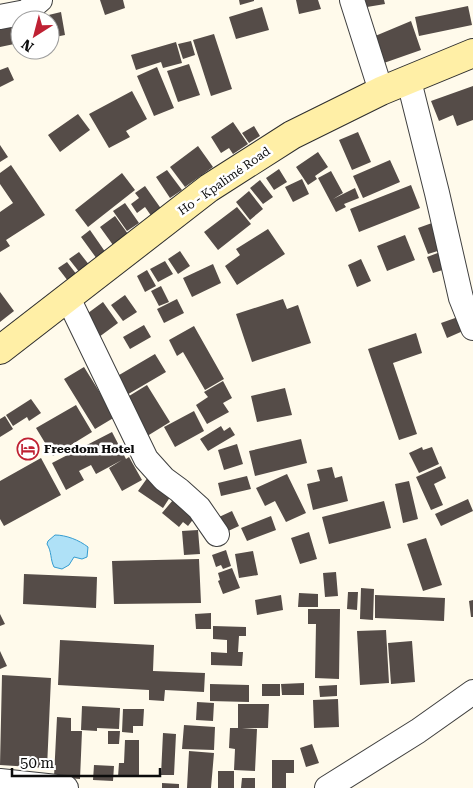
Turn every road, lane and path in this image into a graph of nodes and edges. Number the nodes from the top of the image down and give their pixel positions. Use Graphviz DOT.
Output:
graph roads {
  1 [pos="40,0"];
  2 [pos="352,0"];
  3 [pos="0,17"];
  4 [pos="473,53"];
  5 [pos="409,81"];
  6 [pos="381,91"];
  7 [pos="68,298"];
  8 [pos="473,328"];
  9 [pos="0,350"];
  10 [pos="217,534"];
  11 [pos="473,692"];
  12 [pos="0,782"];
  13 [pos="66,788"];
  14 [pos="327,788"];
  1 -- 3 [label="street"];
  2 -- 6 [label="street"];
  4 -- 5 [label="main road, Ho - Kpalimé Road"];
  5 -- 6 [label="main road, Ho - Kpalimé Road"];
  5 -- 8 [label="street"];
  6 -- 7 [label="main road, Ho - Kpalimé Road"];
  7 -- 9 [label="main road, Ho - Kpalimé Road"];
  7 -- 10 [label="street"];
  11 -- 14 [label="street"];
  12 -- 13 [label="street"];
}
